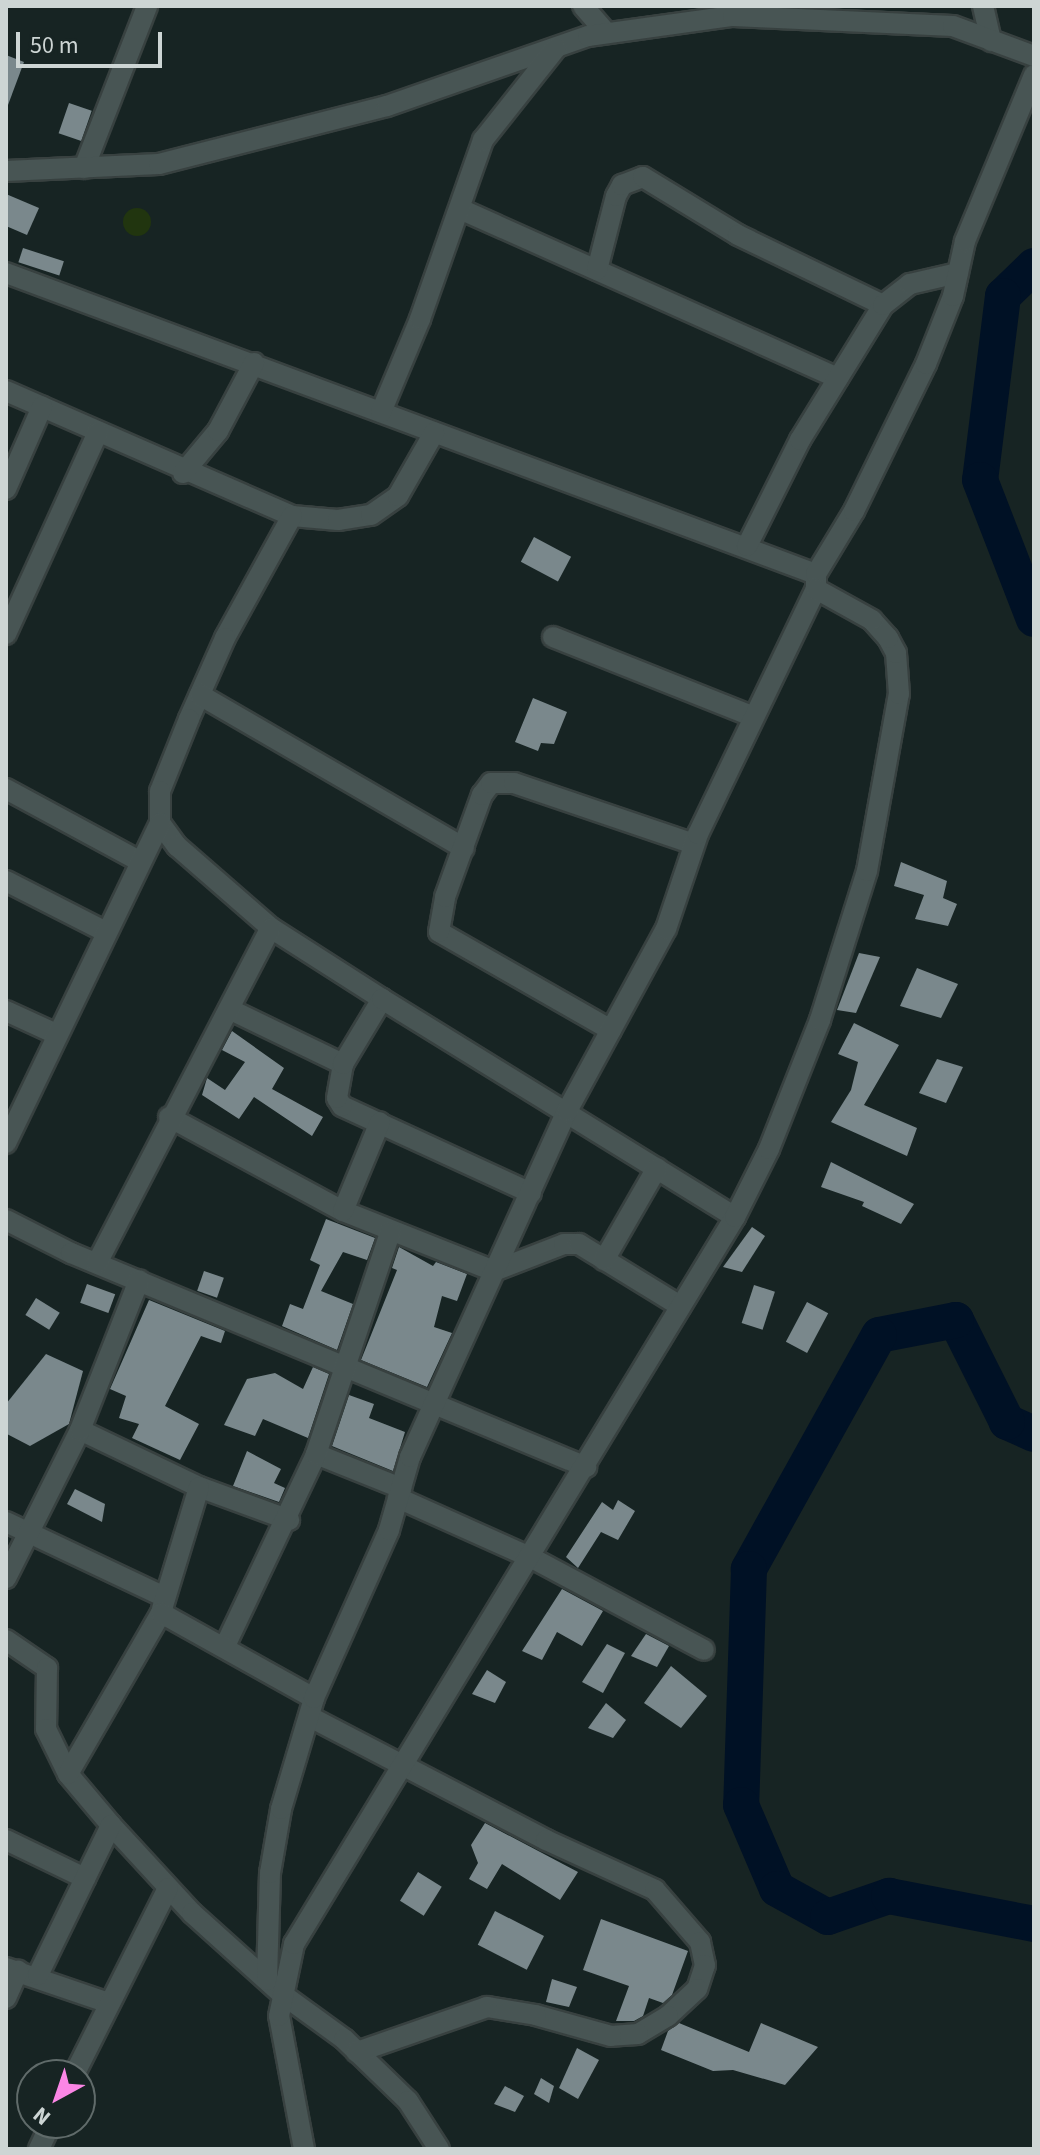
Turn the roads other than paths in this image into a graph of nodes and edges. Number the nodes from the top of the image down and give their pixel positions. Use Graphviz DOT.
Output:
graph roads {
  1 [pos="147,6"];
  2 [pos="583,6"];
  3 [pos="983,6"];
  4 [pos="606,32"];
  5 [pos="991,41"];
  6 [pos="556,48"];
  7 [pos="1034,56"];
  8 [pos="1034,75"];
  9 [pos="84,168"];
  10 [pos="6,171"];
  11 [pos="460,209"];
  12 [pos="597,270"];
  13 [pos="6,273"];
  14 [pos="958,273"];
  15 [pos="883,305"];
  16 [pos="254,363"];
  17 [pos="838,378"];
  18 [pos="6,391"];
  19 [pos="42,407"];
  20 [pos="381,412"];
  21 [pos="98,432"];
  22 [pos="434,433"];
  23 [pos="183,473"];
  24 [pos="6,489"];
  25 [pos="292,516"];
  26 [pos="747,546"];
  27 [pos="816,582"];
  28 [pos="7,628"];
  29 [pos="553,637"];
  30 [pos="200,695"];
  31 [pos="752,716"];
  32 [pos="6,789"];
  33 [pos="160,823"];
  34 [pos="694,844"];
  35 [pos="464,848"];
  36 [pos="141,862"];
  37 [pos="6,881"];
  38 [pos="271,928"];
  39 [pos="106,932"];
  40 [pos="382,999"];
  41 [pos="229,1009"];
  42 [pos="6,1011"];
  43 [pos="611,1030"];
  44 [pos="56,1034"];
  45 [pos="343,1064"];
  46 [pos="567,1111"];
  47 [pos="169,1117"];
  48 [pos="11,1120"];
  49 [pos="380,1122"];
  50 [pos="6,1143"];
  51 [pos="657,1168"];
  52 [pos="531,1193"];
  53 [pos="343,1211"];
  54 [pos="735,1217"];
  55 [pos="6,1220"];
  56 [pos="390,1233"];
  57 [pos="604,1260"];
  58 [pos="97,1263"];
  59 [pos="494,1271"];
  60 [pos="139,1280"];
  61 [pos="680,1306"];
  62 [pos="345,1367"];
  63 [pos="433,1404"];
  64 [pos="80,1430"];
  65 [pos="316,1454"];
  66 [pos="586,1467"];
  67 [pos="199,1487"];
  68 [pos="400,1493"];
  69 [pos="289,1520"];
  70 [pos="6,1522"];
  71 [pos="28,1534"];
  72 [pos="530,1557"];
  73 [pos="6,1578"];
  74 [pos="163,1605"];
  75 [pos="6,1640"];
  76 [pos="225,1646"];
  77 [pos="704,1650"];
  78 [pos="313,1708"];
  79 [pos="402,1763"];
  80 [pos="68,1774"];
  81 [pos="111,1825"];
  82 [pos="6,1840"];
  83 [pos="85,1878"];
  84 [pos="168,1888"];
  85 [pos="21,1971"];
  86 [pos="275,1987"];
  87 [pos="6,1998"];
  88 [pos="109,2003"];
  89 [pos="357,2052"];
  90 [pos="82,2059"];
  91 [pos="304,2149"];
  92 [pos="439,2149"];
  1 -- 9 [label="street"];
  2 -- 4 [label="street"];
  3 -- 5 [label="street"];
  4 -- 5 [label="street"];
  4 -- 6 [label="street"];
  5 -- 7 [label="street"];
  6 -- 9 [label="street"];
  6 -- 11 [label="street"];
  8 -- 14 [label="street"];
  9 -- 10 [label="street"];
  11 -- 12 [label="street"];
  11 -- 20 [label="street"];
  12 -- 15 [label="street"];
  12 -- 17 [label="street"];
  13 -- 16 [label="street"];
  14 -- 15 [label="street"];
  14 -- 27 [label="street"];
  15 -- 17 [label="street"];
  16 -- 20 [label="street"];
  16 -- 23 [label="street"];
  17 -- 26 [label="street"];
  18 -- 19 [label="street"];
  19 -- 21 [label="street"];
  19 -- 24 [label="street"];
  20 -- 22 [label="street"];
  21 -- 23 [label="street"];
  21 -- 28 [label="street"];
  22 -- 25 [label="street"];
  22 -- 26 [label="street"];
  23 -- 25 [label="street"];
  25 -- 30 [label="street"];
  26 -- 27 [label="street"];
  27 -- 31 [label="street"];
  27 -- 54 [label="street"];
  29 -- 31 [label="street"];
  30 -- 33 [label="street"];
  30 -- 35 [label="street"];
  31 -- 34 [label="street"];
  32 -- 36 [label="street"];
  33 -- 36 [label="street"];
  33 -- 38 [label="street"];
  34 -- 35 [label="street"];
  34 -- 43 [label="street"];
  35 -- 43 [label="street"];
  36 -- 39 [label="street"];
  37 -- 39 [label="street"];
  38 -- 40 [label="street"];
  38 -- 41 [label="street"];
  39 -- 44 [label="street"];
  40 -- 45 [label="street"];
  40 -- 46 [label="street"];
  41 -- 45 [label="street"];
  41 -- 47 [label="street"];
  42 -- 44 [label="street"];
  43 -- 46 [label="street"];
  44 -- 48 [label="street"];
  45 -- 49 [label="street"];
  46 -- 51 [label="street"];
  46 -- 52 [label="street"];
  47 -- 53 [label="street"];
  47 -- 58 [label="street"];
  48 -- 50 [label="street"];
  49 -- 52 [label="street"];
  49 -- 53 [label="street"];
  51 -- 54 [label="street"];
  51 -- 57 [label="street"];
  52 -- 59 [label="street"];
  53 -- 56 [label="street"];
  54 -- 61 [label="street"];
  55 -- 58 [label="street"];
  56 -- 59 [label="street"];
  56 -- 62 [label="street"];
  57 -- 59 [label="street"];
  57 -- 61 [label="street"];
  58 -- 60 [label="street"];
  59 -- 63 [label="street"];
  60 -- 62 [label="street"];
  60 -- 64 [label="street"];
  61 -- 66 [label="street"];
  62 -- 63 [label="street"];
  62 -- 65 [label="street"];
  63 -- 66 [label="street"];
  63 -- 68 [label="street"];
  64 -- 67 [label="street"];
  64 -- 71 [label="street"];
  65 -- 68 [label="street"];
  65 -- 69 [label="street"];
  66 -- 72 [label="street"];
  67 -- 69 [label="street"];
  67 -- 74 [label="street"];
  68 -- 72 [label="street"];
  68 -- 78 [label="street"];
  69 -- 76 [label="street"];
  70 -- 71 [label="street"];
  71 -- 73 [label="street"];
  71 -- 74 [label="street"];
  72 -- 77 [label="street"];
  72 -- 79 [label="street"];
  74 -- 76 [label="street"];
  74 -- 80 [label="street"];
  75 -- 80 [label="street"];
  76 -- 78 [label="street"];
  78 -- 79 [label="street"];
  78 -- 86 [label="street"];
  79 -- 86 [label="street"];
  79 -- 89 [label="street"];
  80 -- 81 [label="street"];
  81 -- 83 [label="street"];
  81 -- 84 [label="street"];
  82 -- 83 [label="street"];
  83 -- 85 [label="street"];
  84 -- 86 [label="street"];
  84 -- 88 [label="street"];
  85 -- 87 [label="street"];
  85 -- 88 [label="street"];
  86 -- 89 [label="street"];
  86 -- 91 [label="street"];
  88 -- 90 [label="street"];
  89 -- 92 [label="street"];
}
